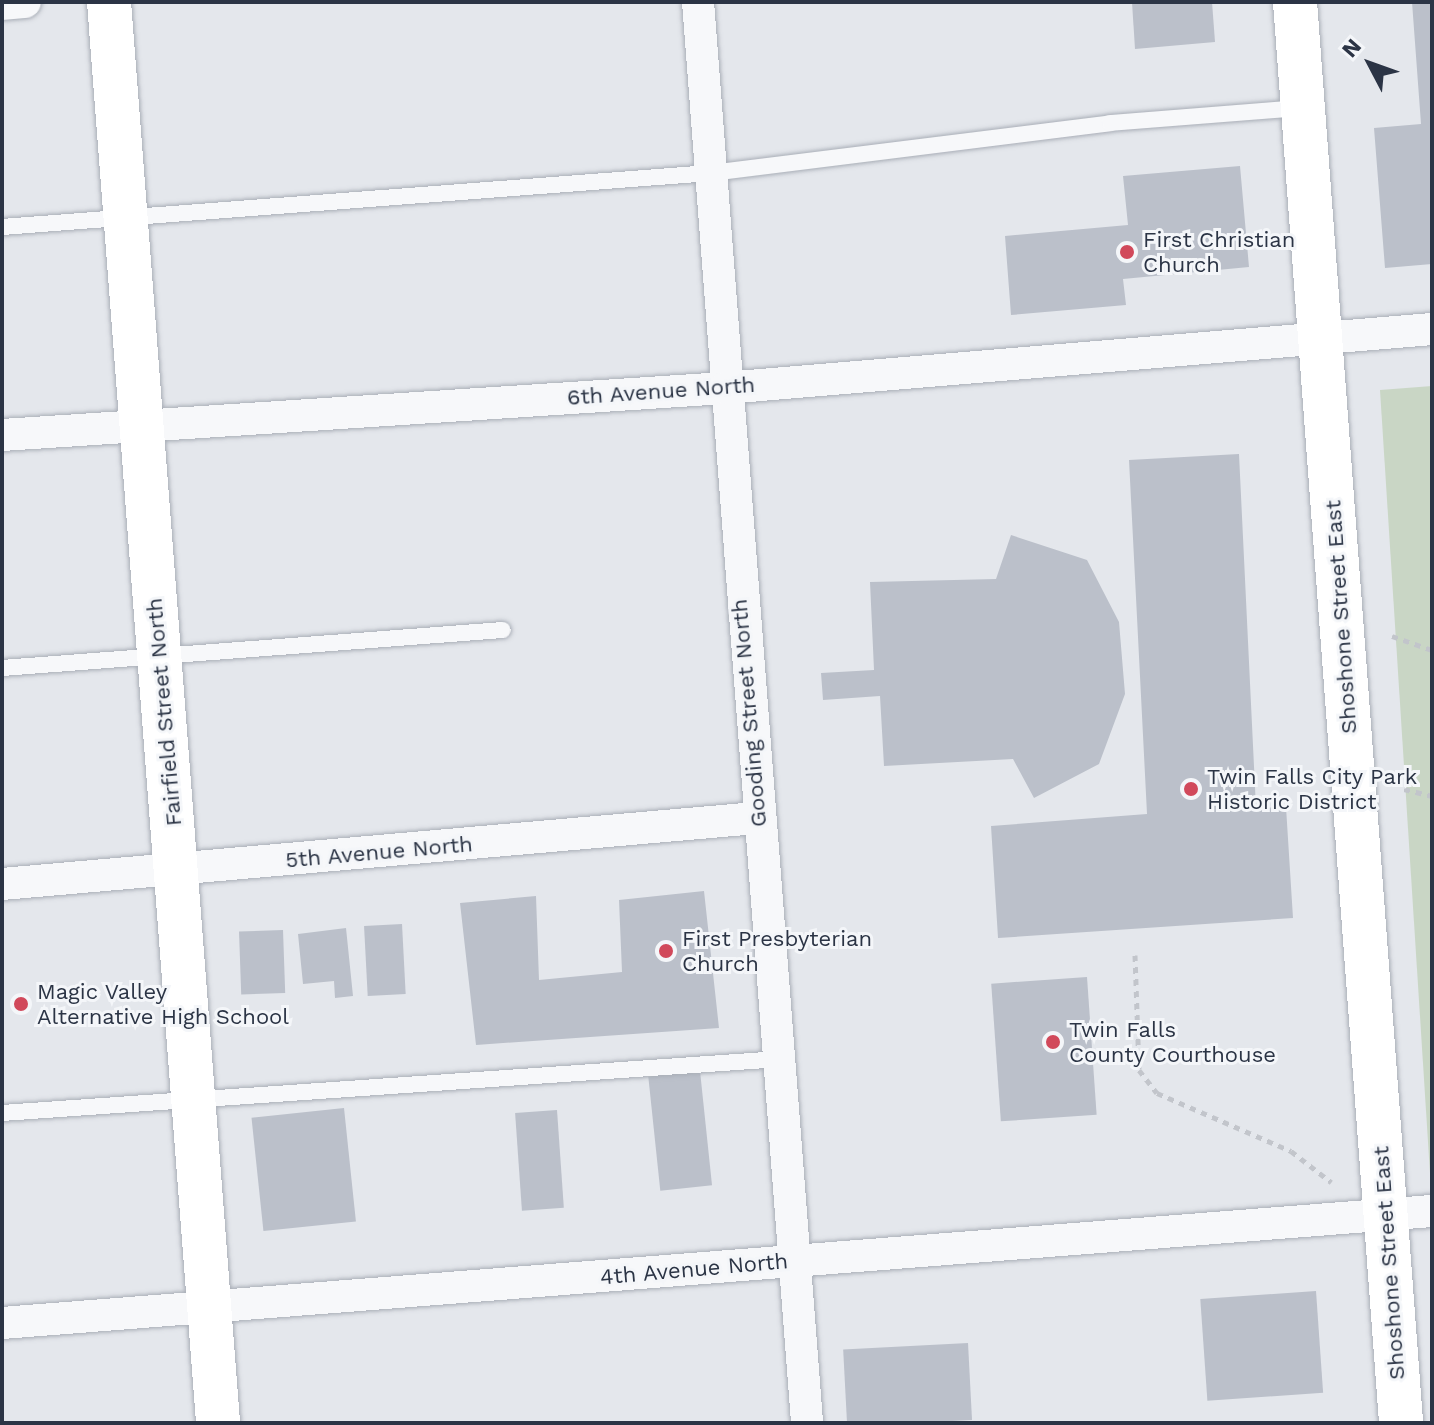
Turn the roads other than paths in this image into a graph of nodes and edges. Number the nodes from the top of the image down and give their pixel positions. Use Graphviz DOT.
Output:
graph roads {
  1 [pos="25,2"];
  2 [pos="109,2"];
  3 [pos="698,2"];
  4 [pos="1295,2"];
  5 [pos="2,4"];
  6 [pos="1303,108"];
  7 [pos="711,173"];
  8 [pos="126,217"];
  9 [pos="2,227"];
  10 [pos="1432,329"];
  11 [pos="1320,338"];
  12 [pos="725,388"];
  13 [pos="141,424"];
  14 [pos="2,435"];
  15 [pos="503,630"];
  16 [pos="160,656"];
  17 [pos="2,668"];
  18 [pos="757,818"];
  19 [pos="177,871"];
  20 [pos="2,884"];
  21 [pos="780,1059"];
  22 [pos="191,1101"];
  23 [pos="2,1113"];
  24 [pos="1432,1211"];
  25 [pos="1385,1214"];
  26 [pos="794,1261"];
  27 [pos="209,1307"];
  28 [pos="2,1323"];
  29 [pos="218,1423"];
  30 [pos="807,1423"];
  31 [pos="1401,1423"];
  1 -- 5 [label="street"];
  2 -- 8 [label="street, Fairfield Street North"];
  3 -- 7 [label="street, Gooding Street North"];
  4 -- 6 [label="street, Shoshone Street East"];
  6 -- 7 [label="lane"];
  6 -- 11 [label="street, Shoshone Street East"];
  7 -- 8 [label="lane"];
  7 -- 12 [label="street, Gooding Street North"];
  8 -- 9 [label="lane"];
  8 -- 13 [label="street, Fairfield Street North"];
  10 -- 11 [label="street, 6th Avenue North"];
  11 -- 12 [label="street, 6th Avenue North"];
  11 -- 25 [label="street, Shoshone Street East"];
  12 -- 13 [label="street, 6th Avenue North"];
  12 -- 18 [label="street, Gooding Street North"];
  13 -- 14 [label="street, 6th Avenue North"];
  13 -- 16 [label="street, Fairfield Street North"];
  15 -- 16 [label="lane"];
  16 -- 17 [label="lane"];
  16 -- 19 [label="street, Fairfield Street North"];
  18 -- 19 [label="street, 5th Avenue North"];
  18 -- 21 [label="street, Gooding Street North"];
  19 -- 20 [label="street, 5th Avenue North"];
  19 -- 22 [label="street, Fairfield Street North"];
  21 -- 22 [label="lane"];
  21 -- 26 [label="street, Gooding Street North"];
  22 -- 23 [label="lane"];
  22 -- 27 [label="street, Fairfield Street North"];
  24 -- 25 [label="street, 4th Avenue North"];
  25 -- 26 [label="street, 4th Avenue North"];
  25 -- 31 [label="street, Shoshone Street East"];
  26 -- 27 [label="street, 4th Avenue North"];
  26 -- 30 [label="street, Gooding Street North"];
  27 -- 28 [label="street, 4th Avenue North"];
  27 -- 29 [label="street, Fairfield Street North"];
}
